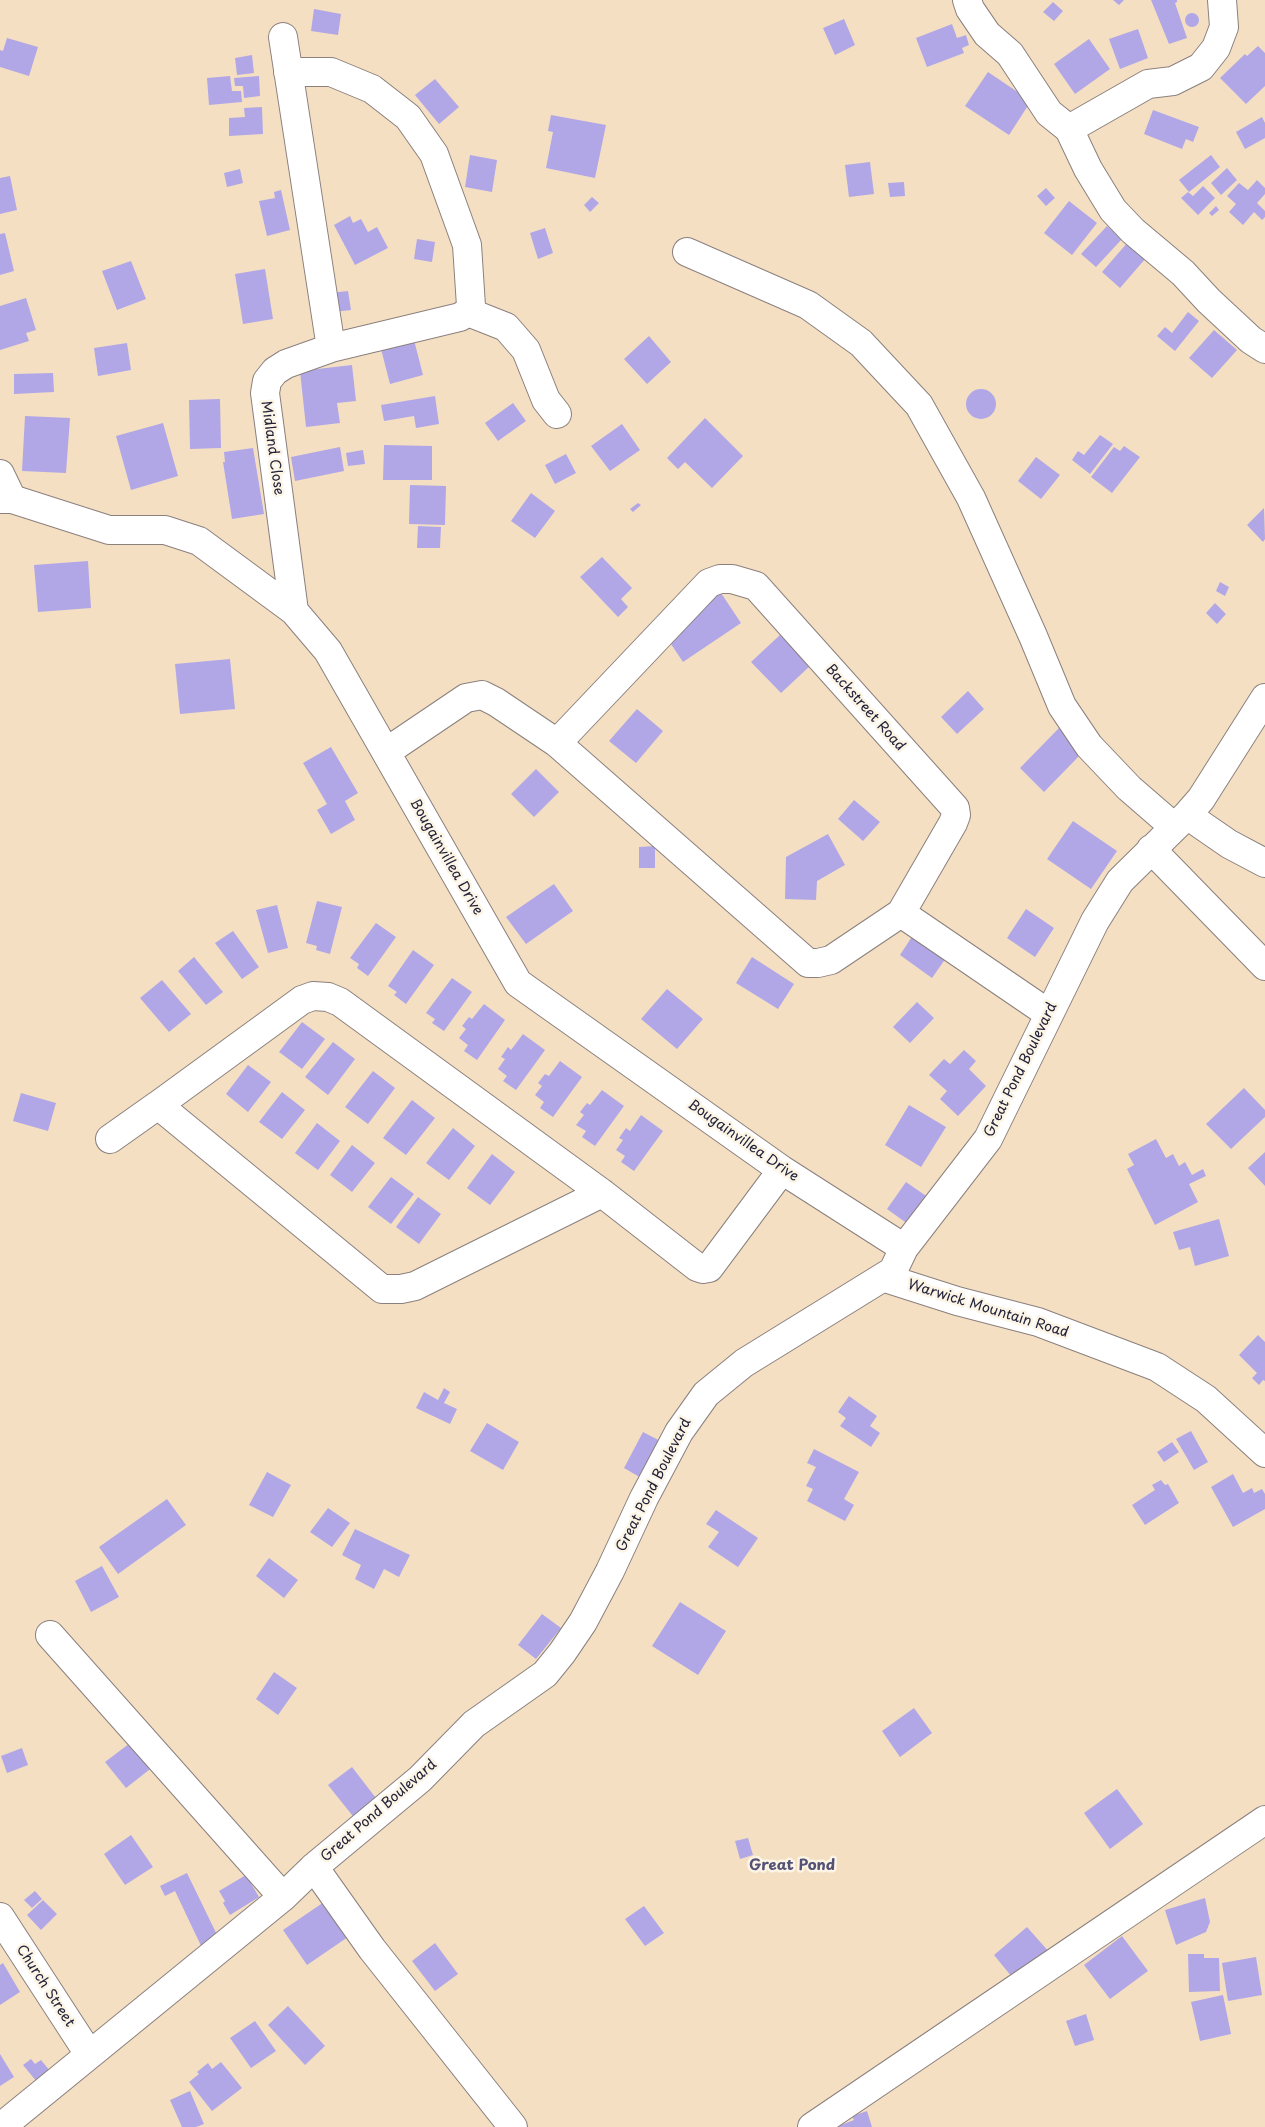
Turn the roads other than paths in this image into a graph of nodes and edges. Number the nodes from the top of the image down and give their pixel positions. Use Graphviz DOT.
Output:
graph roads {
  1 [pos="967,0"];
  2 [pos="1222,0"];
  3 [pos="282,37"];
  4 [pos="288,72"];
  5 [pos="1069,129"];
  6 [pos="687,252"];
  7 [pos="468,312"];
  8 [pos="331,348"];
  9 [pos="1265,348"];
  10 [pos="557,414"];
  11 [pos="0,474"];
  12 [pos="6,499"];
  13 [pos="294,611"];
  14 [pos="1265,698"];
  15 [pos="557,743"];
  16 [pos="386,752"];
  17 [pos="1181,821"];
  18 [pos="1151,849"];
  19 [pos="1265,863"];
  20 [pos="900,913"];
  21 [pos="1265,966"];
  22 [pos="1048,1014"];
  23 [pos="158,1104"];
  24 [pos="110,1140"];
  25 [pos="782,1170"];
  26 [pos="602,1192"];
  27 [pos="904,1248"];
  28 [pos="885,1278"];
  29 [pos="1265,1453"];
  30 [pos="50,1636"];
  31 [pos="1265,1820"];
  32 [pos="314,1866"];
  33 [pos="283,1897"];
  34 [pos="0,1917"];
  35 [pos="89,2054"];
  36 [pos="15,2122"];
  37 [pos="513,2127"];
  38 [pos="812,2127"];
  1 -- 5 [label="street"];
  2 -- 5 [label="street"];
  3 -- 4 [label="street"];
  4 -- 7 [label="street"];
  4 -- 8 [label="street"];
  5 -- 9 [label="street"];
  6 -- 17 [label="street"];
  7 -- 8 [label="street, Midland Close"];
  7 -- 10 [label="street"];
  8 -- 13 [label="street, Midland Close"];
  11 -- 12 [label="street"];
  12 -- 13 [label="street, Bougainvillea Drive"];
  13 -- 16 [label="street, Bougainvillea Drive"];
  14 -- 17 [label="street, Great Pond Boulevard"];
  15 -- 16 [label="street"];
  15 -- 20 [label="street"];
  15 -- 20 [label="street, Backstreet Road"];
  16 -- 25 [label="street, Bougainvillea Drive"];
  17 -- 18 [label="street, Great Pond Boulevard"];
  17 -- 19 [label="street"];
  18 -- 21 [label="street"];
  18 -- 22 [label="street, Great Pond Boulevard"];
  20 -- 22 [label="street"];
  22 -- 27 [label="street, Great Pond Boulevard"];
  23 -- 24 [label="street"];
  23 -- 26 [label="street"];
  23 -- 26 [label="street"];
  25 -- 26 [label="street"];
  25 -- 27 [label="street, Bougainvillea Drive"];
  27 -- 28 [label="street, Great Pond Boulevard"];
  28 -- 29 [label="street, Warwick Mountain Road"];
  28 -- 32 [label="street, Great Pond Boulevard"];
  30 -- 33 [label="street"];
  31 -- 38 [label="street"];
  32 -- 33 [label="street, Great Pond Boulevard"];
  32 -- 37 [label="street"];
  33 -- 35 [label="street, Great Pond Boulevard"];
  34 -- 35 [label="street, Church Street"];
  35 -- 36 [label="street, Great Pond Boulevard"];
}
